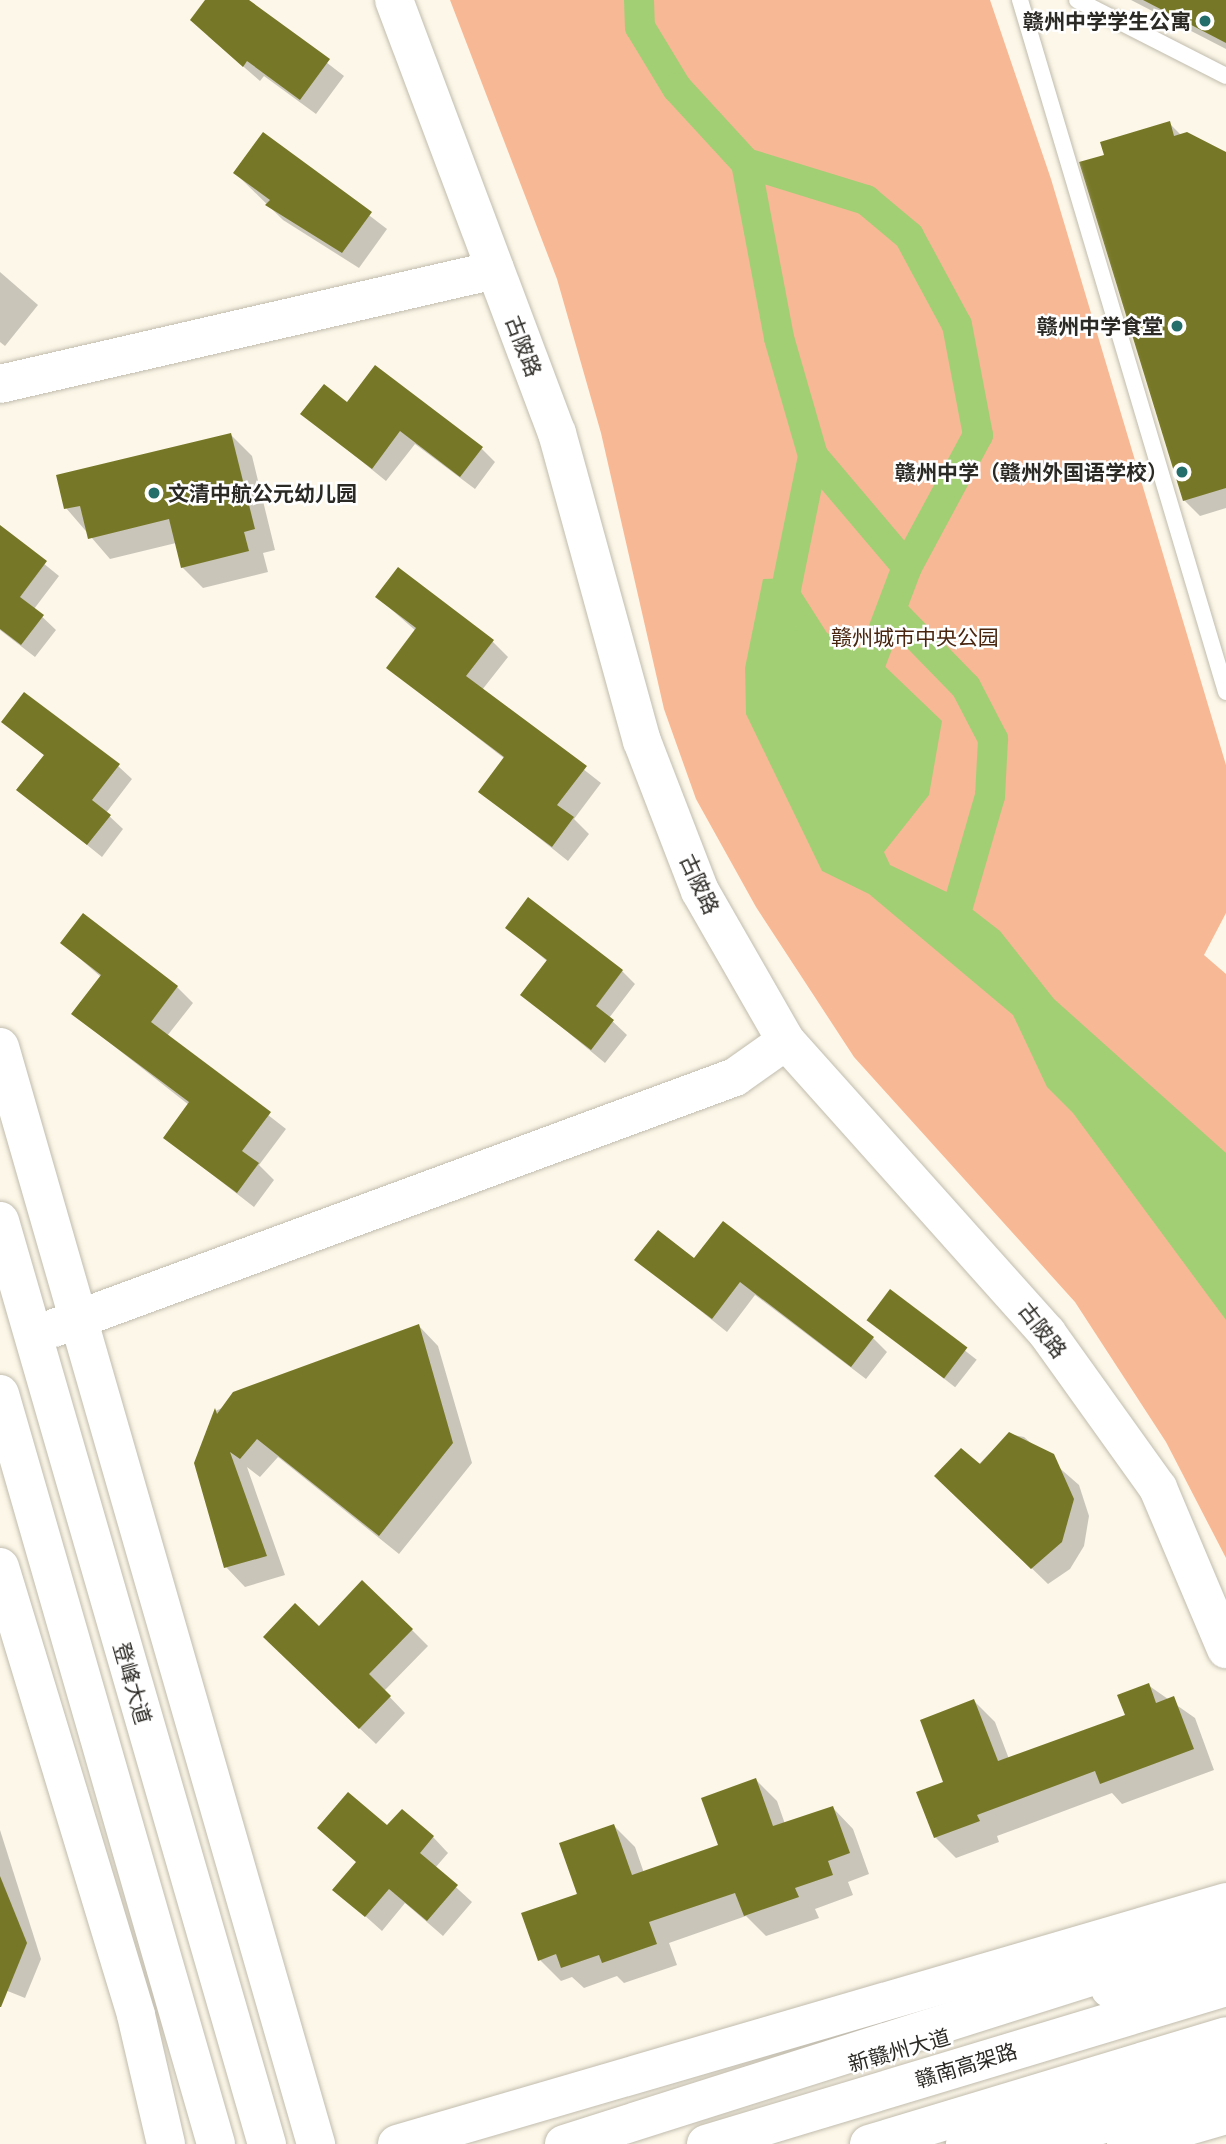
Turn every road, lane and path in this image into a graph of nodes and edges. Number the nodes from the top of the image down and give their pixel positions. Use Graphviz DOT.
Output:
graph roads {
  1 [pos="394,0"];
  2 [pos="1020,0"];
  3 [pos="1077,0"];
  4 [pos="1226,76"];
  5 [pos="495,270"];
  6 [pos="0,384"];
  7 [pos="1226,691"];
  8 [pos="786,1041"];
  9 [pos="0,1047"];
  10 [pos="0,1222"];
  11 [pos="76,1320"];
  12 [pos="32,1336"];
  13 [pos="0,1394"];
  14 [pos="0,1567"];
  15 [pos="1226,1649"];
  16 [pos="1226,1902"];
  17 [pos="1226,1934"];
  18 [pos="1226,1956"];
  19 [pos="1226,1987"];
  20 [pos="1226,2036"];
  21 [pos="1226,2066"];
  22 [pos="1226,2087"];
  23 [pos="1226,2115"];
  24 [pos="166,2144"];
  25 [pos="216,2144"];
  26 [pos="267,2144"];
  27 [pos="316,2144"];
  28 [pos="397,2144"];
  29 [pos="564,2144"];
  30 [pos="573,2144"];
  31 [pos="706,2144"];
  32 [pos="869,2144"];
  33 [pos="965,2144"];
  34 [pos="1038,2144"];
  35 [pos="1126,2144"];
  1 -- 5 [label="main road, 古陂路"];
  2 -- 7 [label="lane"];
  3 -- 4 [label="lane"];
  5 -- 6 [label="main road"];
  5 -- 8 [label="main road, 古陂路"];
  8 -- 11 [label="main road"];
  8 -- 15 [label="main road, 古陂路"];
  9 -- 11 [label="main road"];
  10 -- 12 [label="main road, 登峰大道"];
  11 -- 12 [label="main road"];
  11 -- 27 [label="main road"];
  12 -- 26 [label="main road, 登峰大道"];
  13 -- 25 [label="main road"];
  14 -- 24 [label="main road"];
  16 -- 28 [label="main road"];
  17 -- 29 [label="main road"];
  18 -- 30 [label="main road, 新赣州大道"];
  19 -- 31 [label="main road, 赣南高架路"];
  20 -- 32 [label="main road"];
  21 -- 33 [label="main road"];
  22 -- 34 [label="main road"];
  23 -- 35 [label="main road"];
}
